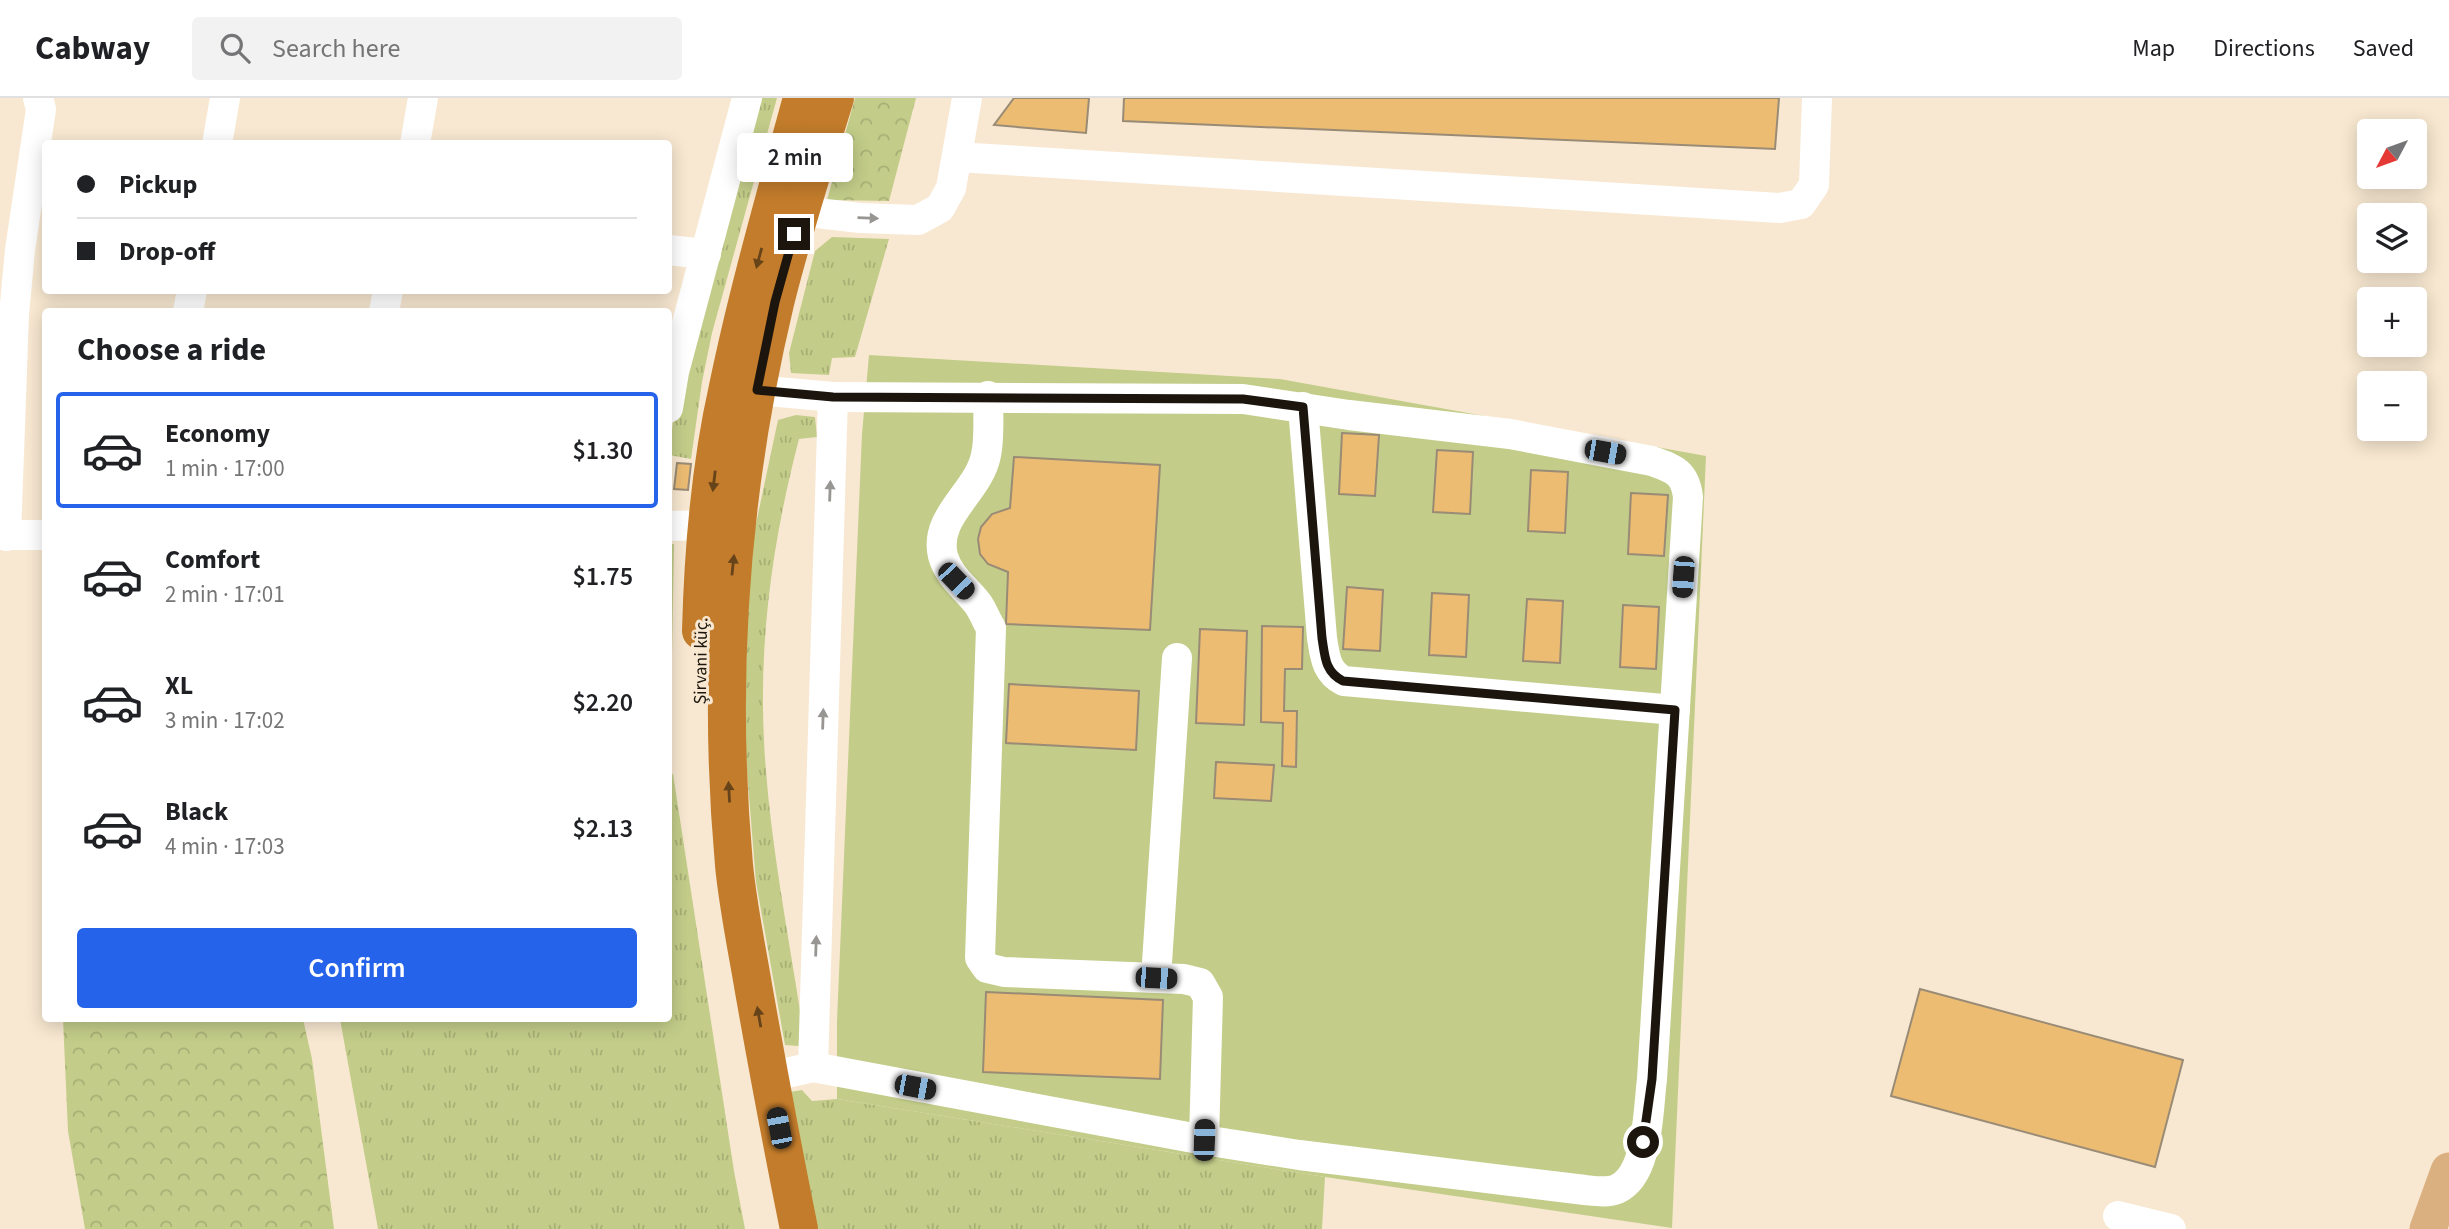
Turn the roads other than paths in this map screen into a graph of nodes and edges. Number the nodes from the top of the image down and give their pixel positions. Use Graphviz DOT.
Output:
graph roads {
  1 [pos="38,98"];
  2 [pos="225,98"];
  3 [pos="423,98"];
  4 [pos="747,98"];
  5 [pos="802,98"];
  6 [pos="835,98"];
  7 [pos="967,98"];
  8 [pos="1817,98"];
  9 [pos="218,140"];
  10 [pos="416,140"];
  11 [pos="957,157"];
  12 [pos="800,211"];
  13 [pos="672,250"];
  14 [pos="706,254"];
  15 [pos="672,368"];
  16 [pos="757,390"];
  17 [pos="988,396"];
  18 [pos="833,397"];
  19 [pos="1303,407"];
  20 [pos="708,525"];
  21 [pos="672,526"];
  22 [pos="42,535"];
  23 [pos="3,536"];
  24 [pos="1177,658"];
  25 [pos="1675,710"];
  26 [pos="1156,978"];
  27 [pos="813,1068"];
  28 [pos="769,1077"];
  29 [pos="1204,1140"];
  30 [pos="2449,1171"];
  31 [pos="2118,1216"];
  32 [pos="772,1229"];
  33 [pos="799,1229"];
  34 [pos="2171,1229"];
  35 [pos="2428,1229"];
  1 -- 23 [label="street"];
  2 -- 9 [label="street"];
  3 -- 10 [label="street"];
  4 -- 14 [label="street"];
  5 -- 20 [label="highway, Şirvani küç., one-way"];
  6 -- 12 [label="highway"];
  7 -- 11 [label="street"];
  8 -- 11 [label="street"];
  12 -- 11 [label="street, one-way"];
  12 -- 16 [label="highway"];
  13 -- 14 [label="street"];
  14 -- 15 [label="street"];
  16 -- 18 [label="street"];
  28 -- 16 [label="highway, one-way"];
  17 -- 18 [label="street"];
  17 -- 19 [label="street"];
  17 -- 26 [label="street"];
  27 -- 18 [label="street, one-way"];
  19 -- 25 [label="street"];
  19 -- 25 [label="street"];
  20 -- 21 [label="street"];
  20 -- 32 [label="highway, Şirvani küç."];
  22 -- 23 [label="street"];
  24 -- 26 [label="street"];
  25 -- 29 [label="street"];
  26 -- 29 [label="street"];
  27 -- 28 [label="street"];
  27 -- 29 [label="street"];
  28 -- 33 [label="highway"];
  30 -- 35 [label="main road"];
  31 -- 34 [label="street"];
}
